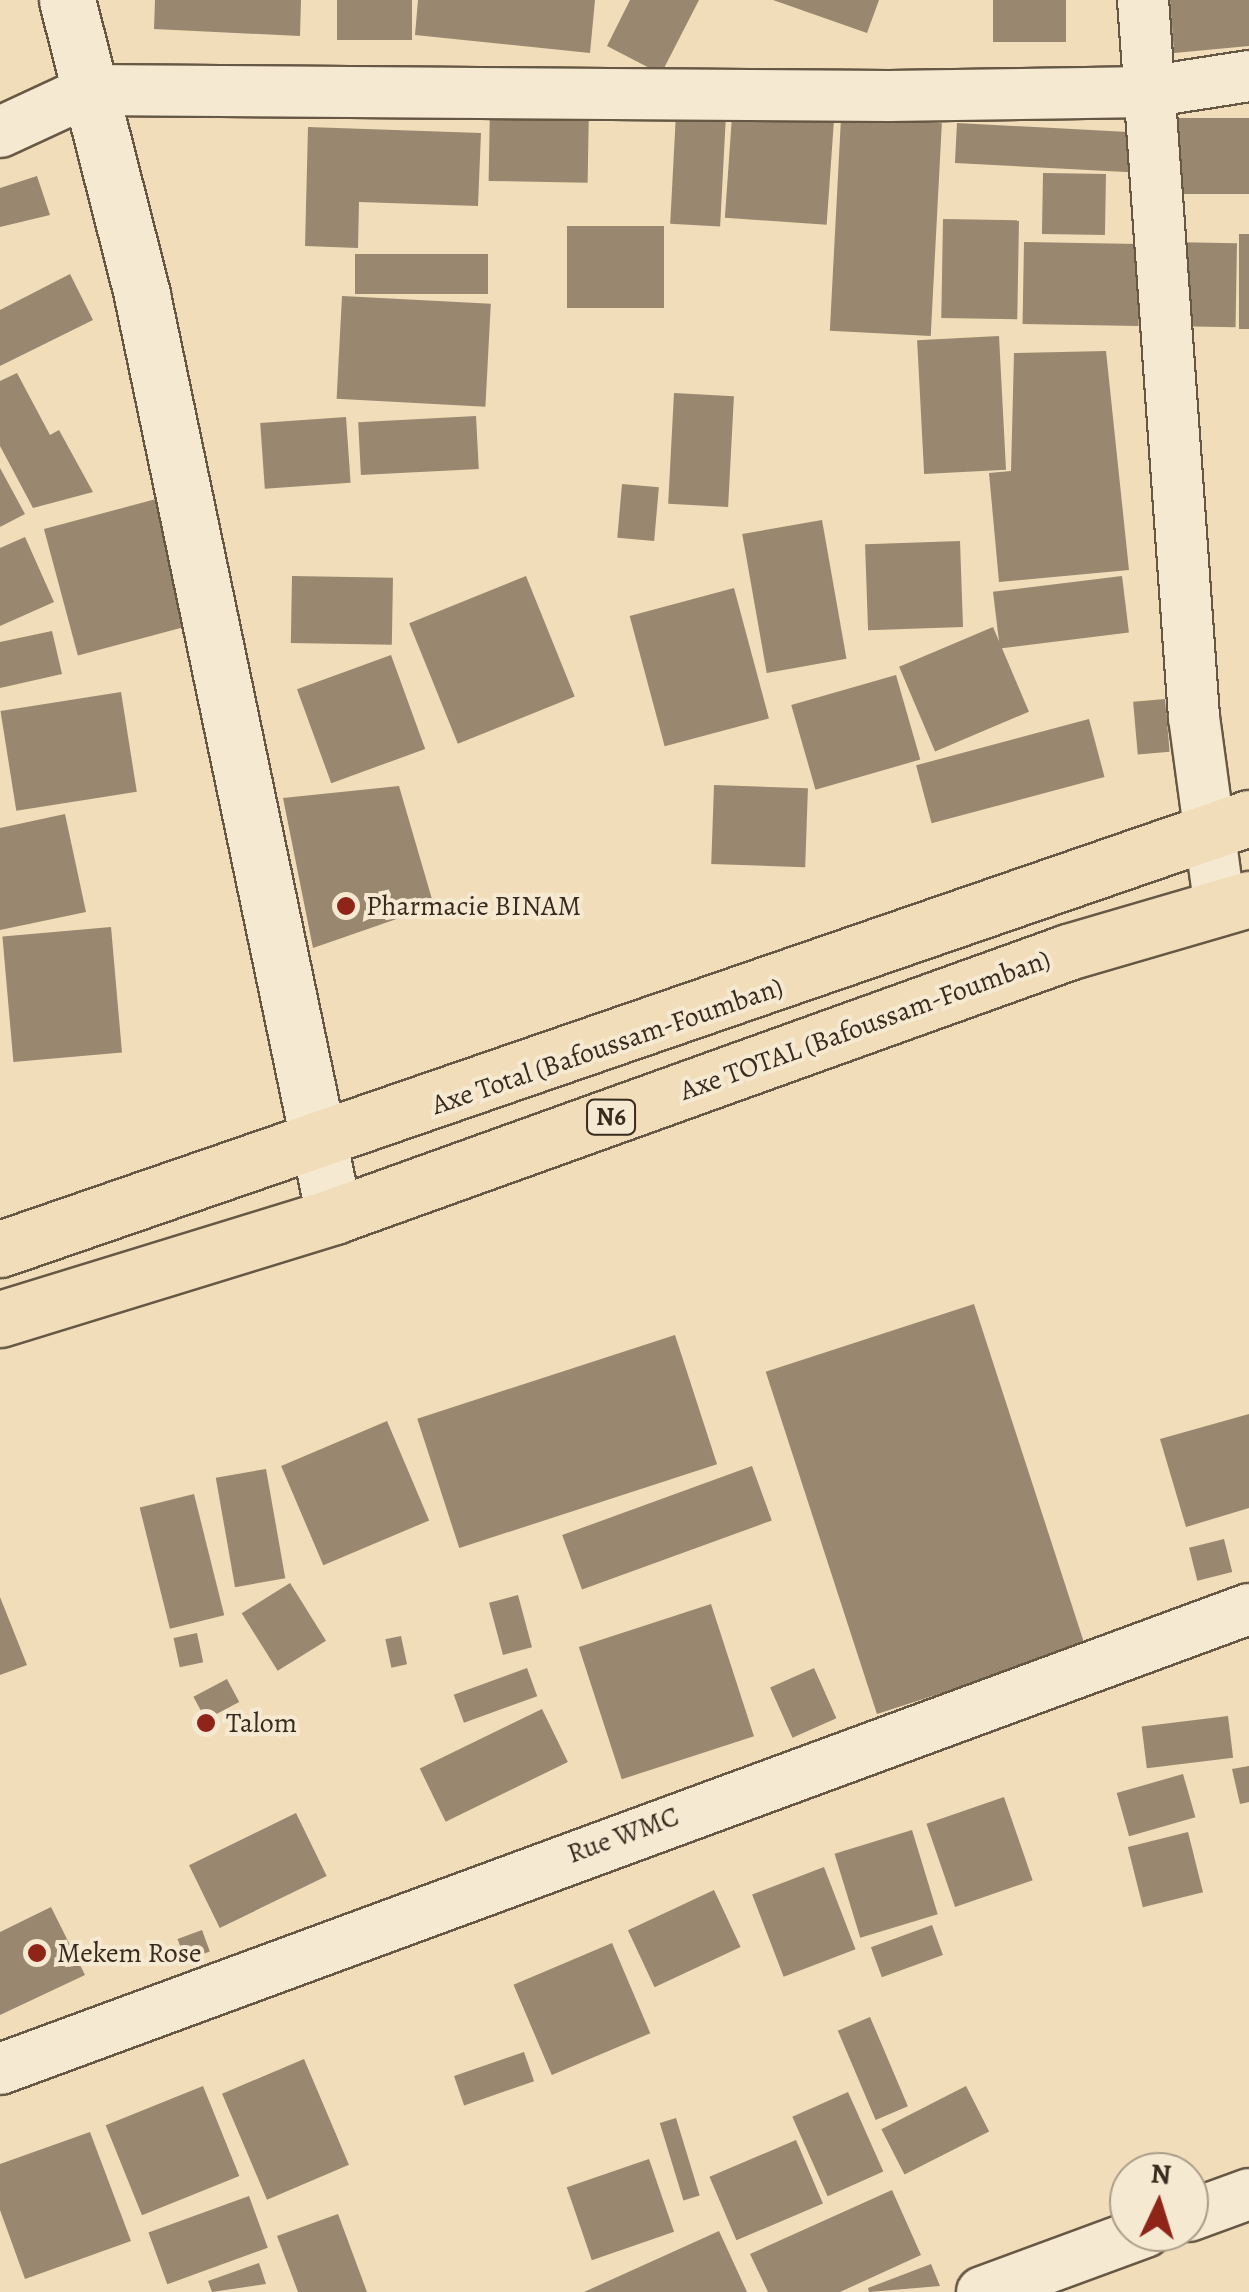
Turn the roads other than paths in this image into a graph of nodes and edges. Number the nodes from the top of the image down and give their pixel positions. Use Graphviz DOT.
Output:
graph roads {
  1 [pos="67,0"];
  2 [pos="1143,0"];
  3 [pos="1249,76"];
  4 [pos="91,90"];
  5 [pos="1147,92"];
  6 [pos="0,132"];
  7 [pos="1229,825"];
  8 [pos="1234,904"];
  9 [pos="314,1147"];
  10 [pos="334,1216"];
  11 [pos="0,1249"];
  12 [pos="0,1320"];
  13 [pos="1249,1610"];
  14 [pos="0,2069"];
  15 [pos="1249,2194"];
  16 [pos="1209,2209"];
  17 [pos="1109,2245"];
  18 [pos="982,2292"];
  1 -- 4 [label="street"];
  2 -- 5 [label="street"];
  3 -- 5 [label="street"];
  4 -- 5 [label="street"];
  4 -- 6 [label="street"];
  4 -- 9 [label="street"];
  5 -- 7 [label="street"];
  7 -- 8 [label="street"];
  7 -- 9 [label="highway, Axe Total (Bafoussam-Foumban)"];
  8 -- 10 [label="highway, Axe TOTAL (Bafoussam-Foumban) / N6"];
  9 -- 10 [label="street"];
  9 -- 11 [label="highway, Axe Total (Bafoussam-Foumban)"];
  10 -- 12 [label="highway, Axe TOTAL (Bafoussam-Foumban) / N6"];
  13 -- 14 [label="street, Rue WMC"];
  15 -- 16 [label="street"];
  17 -- 18 [label="street"];
}
